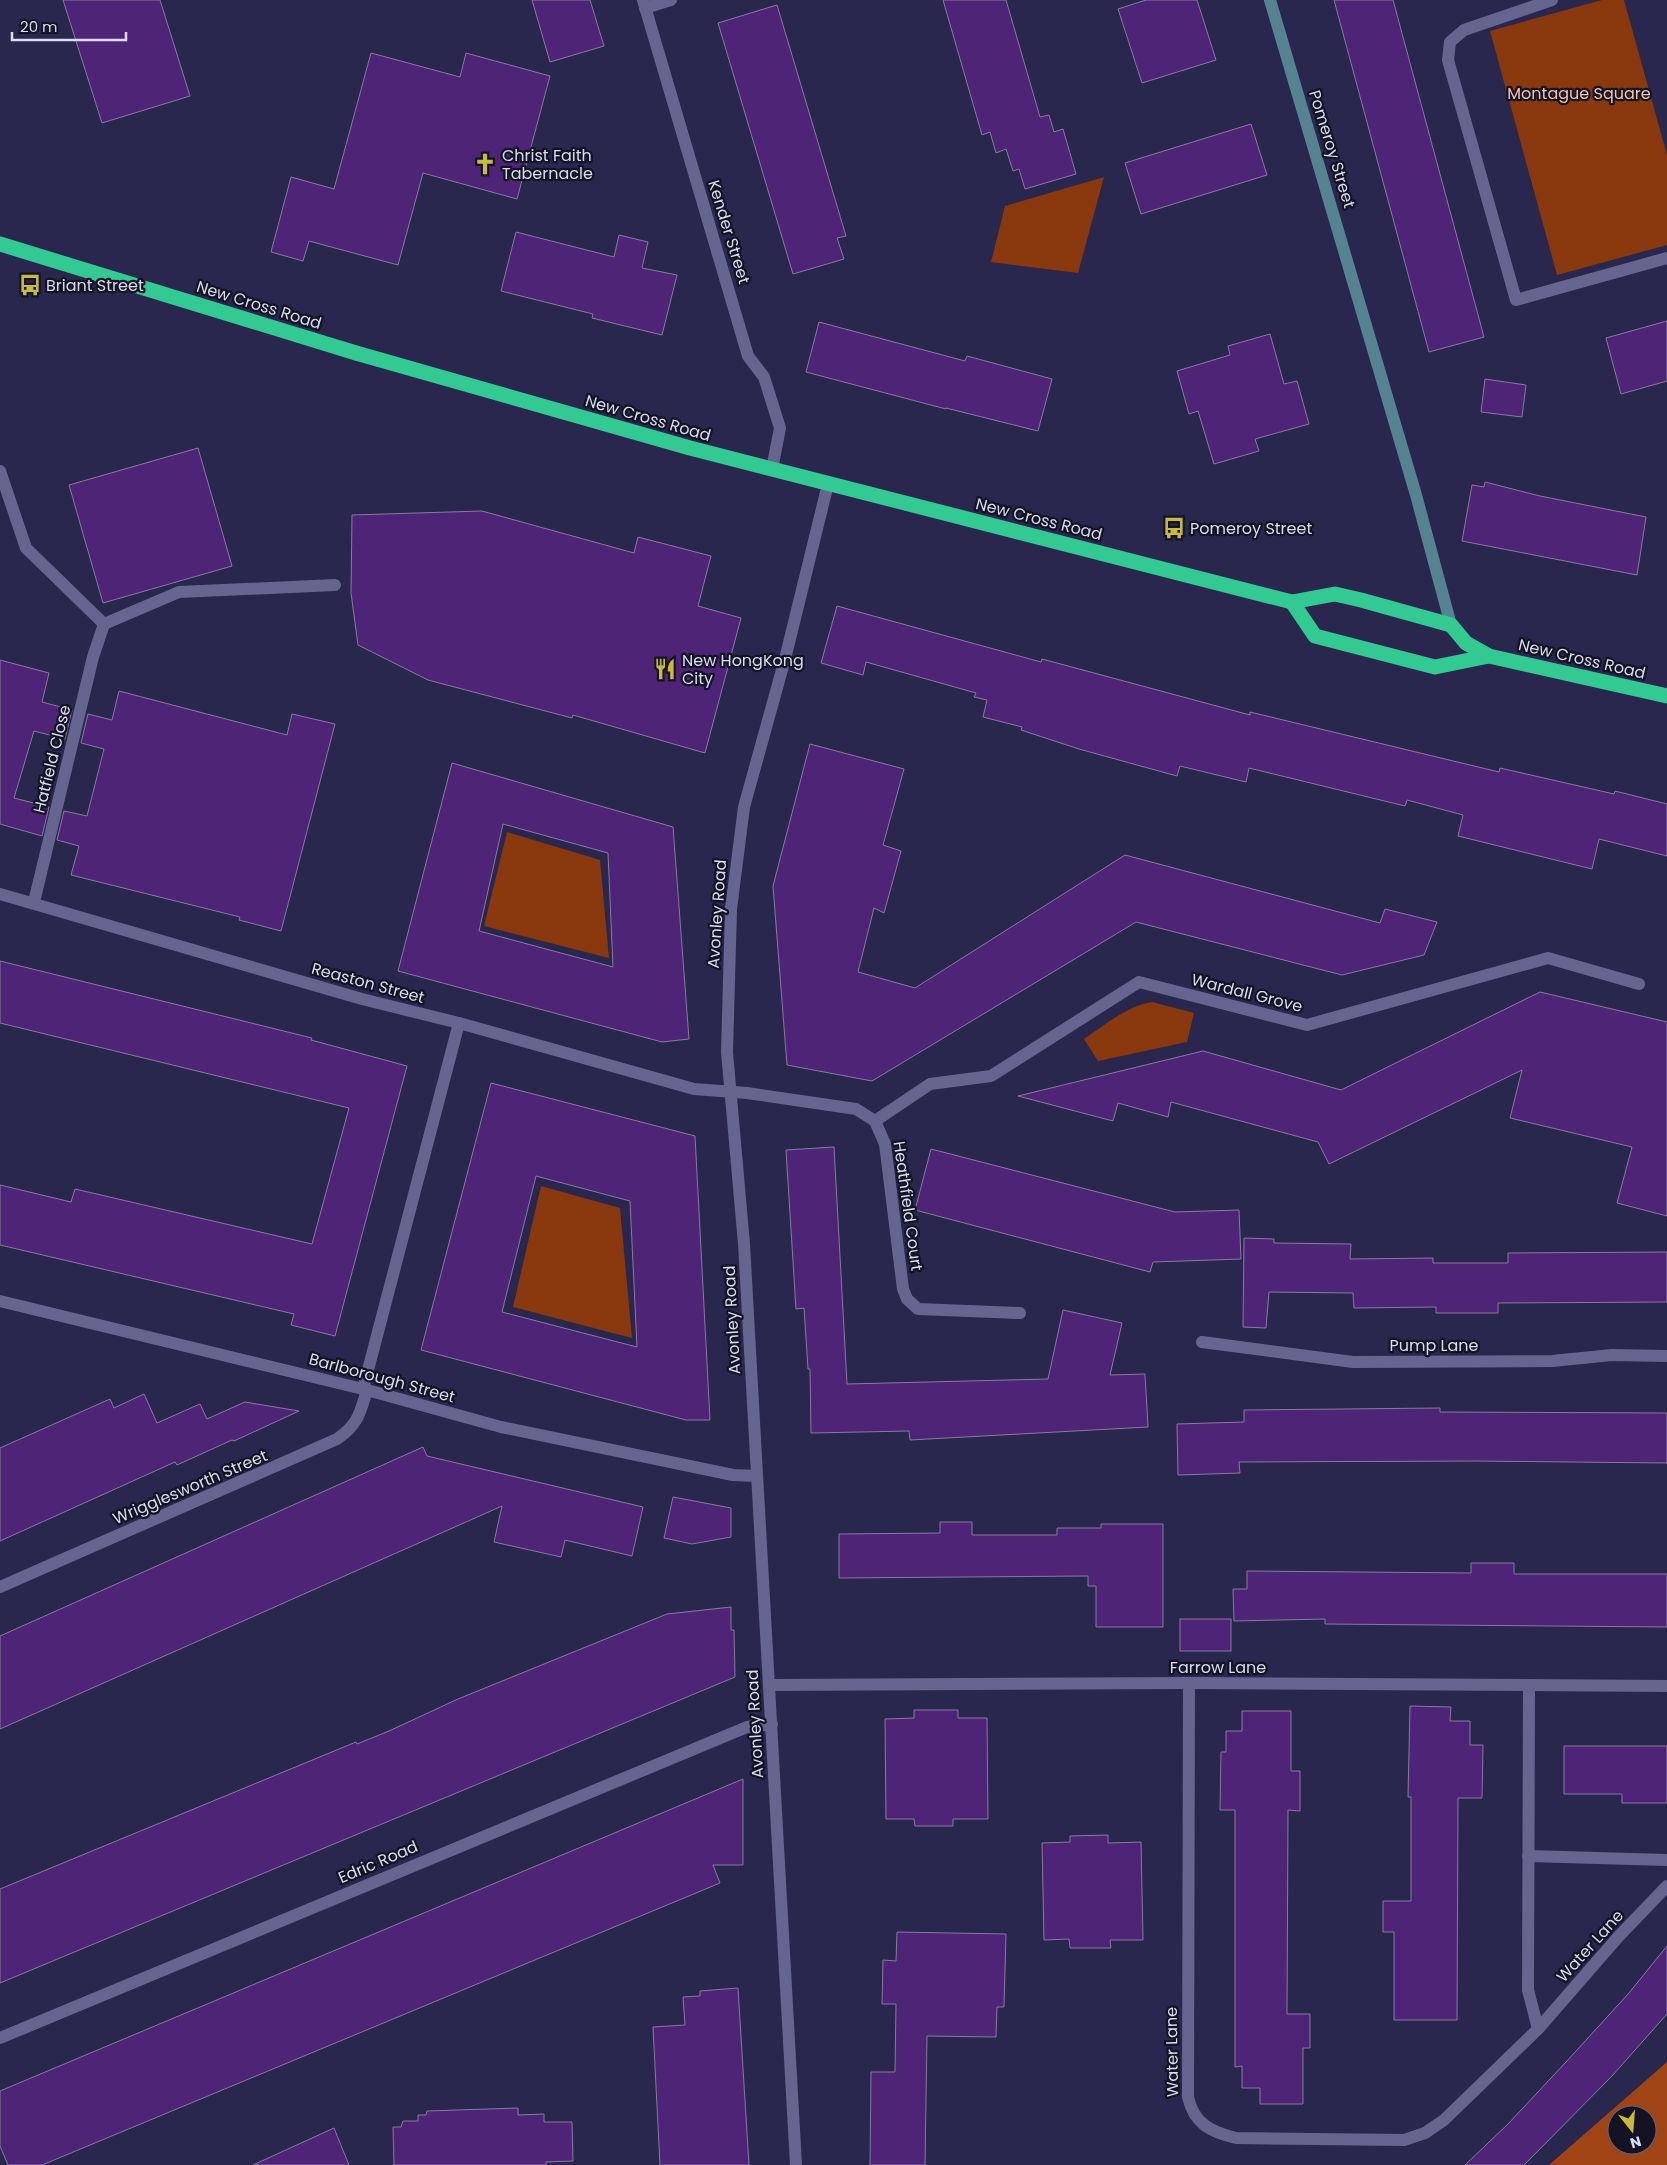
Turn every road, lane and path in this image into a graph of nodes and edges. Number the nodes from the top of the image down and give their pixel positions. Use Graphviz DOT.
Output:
graph roads {
  1 [pos="671,0"];
  2 [pos="1270,0"];
  3 [pos="1552,0"];
  4 [pos="644,4"];
  5 [pos="0,244"];
  6 [pos="1667,258"];
  7 [pos="772,469"];
  8 [pos="0,470"];
  9 [pos="828,484"];
  10 [pos="334,585"];
  11 [pos="1292,602"];
  12 [pos="104,624"];
  13 [pos="1451,625"];
  14 [pos="1489,656"];
  15 [pos="1667,696"];
  16 [pos="0,894"];
  17 [pos="34,902"];
  18 [pos="1639,984"];
  19 [pos="459,1023"];
  20 [pos="730,1092"];
  21 [pos="875,1122"];
  22 [pos="0,1301"];
  23 [pos="1020,1313"];
  24 [pos="1202,1342"];
  25 [pos="1667,1356"];
  26 [pos="365,1390"];
  27 [pos="757,1476"];
  28 [pos="0,1587"];
  29 [pos="1189,1683"];
  30 [pos="770,1685"];
  31 [pos="1667,1686"];
  32 [pos="1529,1687"];
  33 [pos="772,1724"];
  34 [pos="1528,1856"];
  35 [pos="1667,1860"];
  36 [pos="1667,1886"];
  37 [pos="1538,2029"];
  38 [pos="0,2038"];
  39 [pos="796,2165"];
  1 -- 4 [label="street"];
  2 -- 13 [label="main road, Pomeroy Street"];
  3 -- 6 [label="street"];
  4 -- 7 [label="street, Kender Street"];
  5 -- 7 [label="highway, New Cross Road"];
  7 -- 9 [label="highway, New Cross Road"];
  8 -- 12 [label="street"];
  9 -- 11 [label="highway, New Cross Road"];
  9 -- 20 [label="street, Avonley Road"];
  10 -- 12 [label="street"];
  11 -- 13 [label="highway, New Cross Road"];
  11 -- 14 [label="highway, New Cross Road"];
  12 -- 17 [label="street, Hatfield Close"];
  13 -- 14 [label="highway, New Cross Road"];
  14 -- 15 [label="highway, New Cross Road"];
  16 -- 17 [label="street, Reaston Street"];
  17 -- 19 [label="street, Reaston Street"];
  18 -- 21 [label="street, Wardall Grove"];
  19 -- 20 [label="street, Reaston Street"];
  19 -- 26 [label="street, Wrigglesworth Street"];
  20 -- 21 [label="street"];
  20 -- 27 [label="street, Avonley Road"];
  21 -- 23 [label="street, Heathfield Court"];
  22 -- 26 [label="street, Barlborough Street"];
  24 -- 25 [label="street, Pump Lane"];
  26 -- 27 [label="street, Barlborough Street"];
  26 -- 28 [label="street, Wrigglesworth Street"];
  27 -- 30 [label="street, Avonley Road"];
  29 -- 30 [label="street, Farrow Lane"];
  29 -- 32 [label="street, Farrow Lane"];
  29 -- 37 [label="street, Water Lane"];
  30 -- 33 [label="street, Avonley Road"];
  31 -- 32 [label="street, Farrow Lane"];
  32 -- 34 [label="street, Water Lane"];
  33 -- 38 [label="street, Edric Road"];
  33 -- 39 [label="street, Avonley Road"];
  34 -- 35 [label="street"];
  34 -- 37 [label="street, Water Lane"];
  36 -- 37 [label="street, Water Lane"];
}
